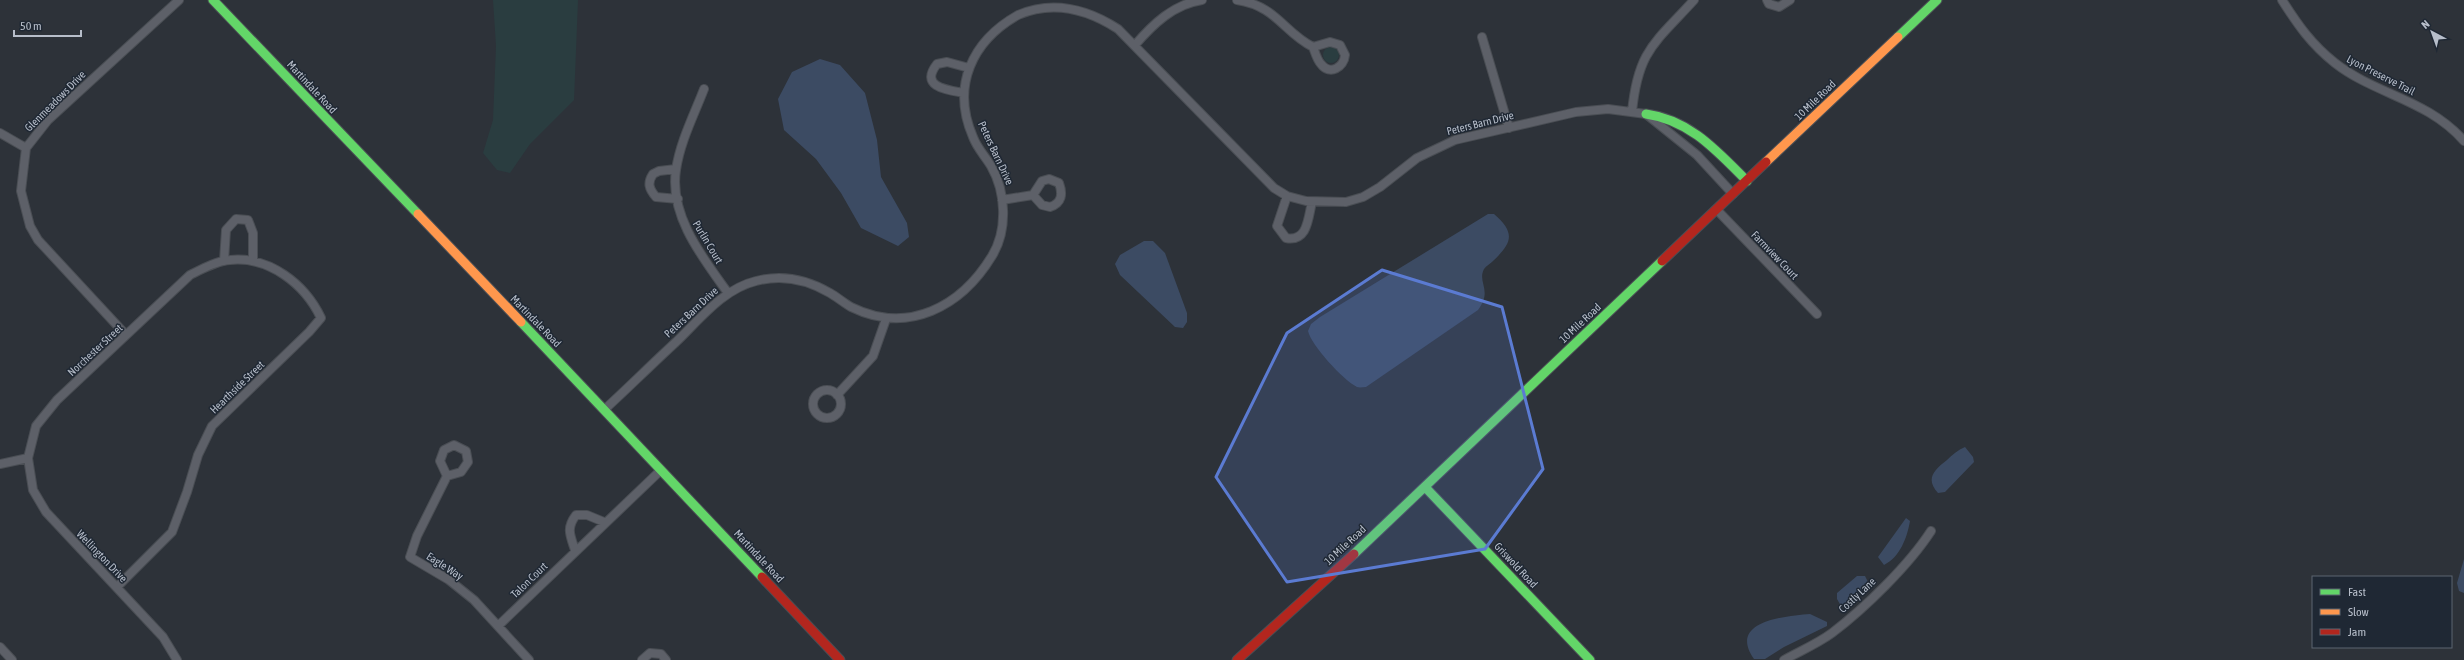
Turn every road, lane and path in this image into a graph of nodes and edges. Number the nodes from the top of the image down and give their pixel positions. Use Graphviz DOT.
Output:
graph roads {
  1 [pos="179,0"];
  2 [pos="213,0"];
  3 [pos="1202,0"];
  4 [pos="1237,0"];
  5 [pos="1694,0"];
  6 [pos="1767,0"];
  7 [pos="1790,0"];
  8 [pos="1937,0"];
  9 [pos="2282,0"];
  10 [pos="1482,36"];
  11 [pos="1135,45"];
  12 [pos="1313,47"];
  13 [pos="969,68"];
  14 [pos="704,89"];
  15 [pos="964,93"];
  16 [pos="1632,112"];
  17 [pos="1646,114"];
  18 [pos="1509,128"];
  19 [pos="0,133"];
  20 [pos="2464,141"];
  21 [pos="26,148"];
  22 [pos="676,169"];
  23 [pos="1747,181"];
  24 [pos="1733,194"];
  25 [pos="1033,195"];
  26 [pos="1287,196"];
  27 [pos="678,198"];
  28 [pos="1002,200"];
  29 [pos="1312,202"];
  30 [pos="1717,210"];
  31 [pos="241,260"];
  32 [pos="224,261"];
  33 [pos="253,261"];
  34 [pos="728,293"];
  35 [pos="1817,314"];
  36 [pos="886,319"];
  37 [pos="126,335"];
  38 [pos="837,394"];
  39 [pos="605,409"];
  40 [pos="28,458"];
  41 [pos="0,464"];
  42 [pos="661,470"];
  43 [pos="447,476"];
  44 [pos="1425,487"];
  45 [pos="604,522"];
  46 [pos="1931,531"];
  47 [pos="575,550"];
  48 [pos="117,587"];
  49 [pos="498,626"];
  50 [pos="0,648"];
  51 [pos="12,660"];
  52 [pos="177,660"];
  53 [pos="529,660"];
  54 [pos="642,660"];
  55 [pos="666,660"];
  56 [pos="840,660"];
  57 [pos="1237,660"];
  58 [pos="1590,660"];
  59 [pos="1784,660"];
  1 -- 21 [label="street, Glenmeadows Drive"];
  2 -- 39 [label="street, Martindale Road"];
  3 -- 11 [label="street"];
  4 -- 12 [label="street"];
  5 -- 16 [label="street"];
  6 -- 7 [label="street"];
  8 -- 23 [label="street, 10 Mile Road"];
  9 -- 20 [label="street, Lyon Preserve Trail"];
  10 -- 18 [label="street"];
  11 -- 13 [label="street, Peters Barn Drive"];
  11 -- 26 [label="street, Peters Barn Drive"];
  13 -- 15 [label="street, Peters Barn Drive"];
  13 -- 15 [label="street"];
  14 -- 22 [label="street, Purlin Court"];
  15 -- 28 [label="street, Peters Barn Drive"];
  16 -- 17 [label="street, Peters Barn Drive"];
  16 -- 18 [label="street, Peters Barn Drive"];
  17 -- 23 [label="street, Peters Barn Drive"];
  17 -- 24 [label="street, Peters Barn Drive"];
  18 -- 29 [label="street, Peters Barn Drive"];
  19 -- 21 [label="street"];
  21 -- 37 [label="street, Glenmeadows Drive"];
  22 -- 27 [label="street, Purlin Court"];
  22 -- 27 [label="street"];
  23 -- 24 [label="street, 10 Mile Road"];
  24 -- 30 [label="street, 10 Mile Road"];
  25 -- 28 [label="street"];
  26 -- 29 [label="street, Peters Barn Drive"];
  26 -- 29 [label="street"];
  27 -- 34 [label="street, Purlin Court"];
  28 -- 36 [label="street, Peters Barn Drive"];
  30 -- 35 [label="street, Farmview Court"];
  30 -- 44 [label="street, 10 Mile Road"];
  31 -- 32 [label="street, Norchester Street"];
  31 -- 33 [label="street, Hearthside Street"];
  32 -- 33 [label="street"];
  32 -- 37 [label="street, Norchester Street"];
  33 -- 48 [label="street, Hearthside Street"];
  34 -- 36 [label="street, Peters Barn Drive"];
  34 -- 39 [label="street, Peters Barn Drive"];
  36 -- 38 [label="street"];
  37 -- 40 [label="street, Norchester Street"];
  39 -- 42 [label="street, Martindale Road"];
  40 -- 41 [label="street"];
  40 -- 48 [label="street, Wellington Drive"];
  42 -- 45 [label="street, Talon Court"];
  42 -- 56 [label="street, Martindale Road"];
  43 -- 49 [label="street, Eagle Way"];
  44 -- 57 [label="street, 10 Mile Road"];
  44 -- 58 [label="street, Griswold Road"];
  45 -- 47 [label="street, Talon Court"];
  45 -- 47 [label="street"];
  46 -- 59 [label="street, Costly Lane"];
  47 -- 49 [label="street, Talon Court"];
  48 -- 52 [label="street, Wellington Drive"];
  49 -- 53 [label="street, Eagle Way"];
  50 -- 51 [label="street"];
  54 -- 55 [label="street"];
}
